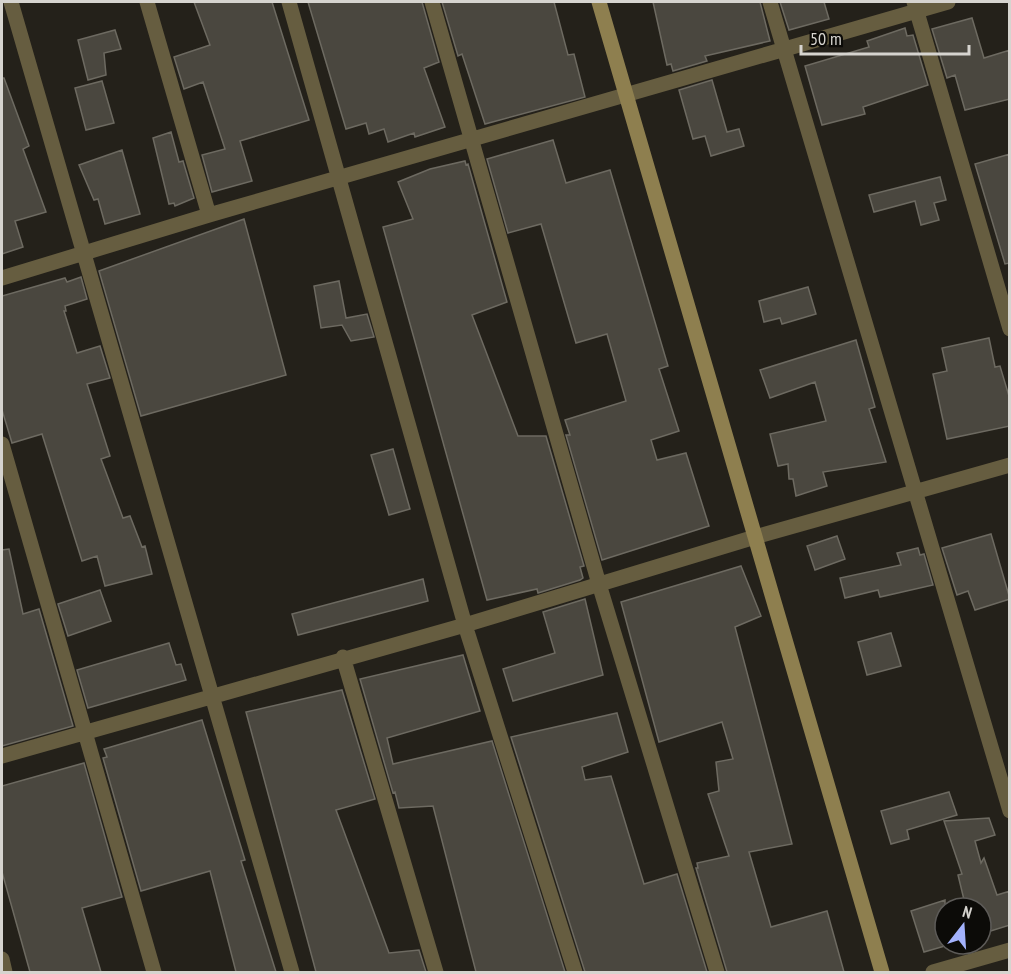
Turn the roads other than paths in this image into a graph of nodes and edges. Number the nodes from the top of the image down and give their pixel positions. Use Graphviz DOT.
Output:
graph roads {
  1 [pos="11,2"];
  2 [pos="147,2"];
  3 [pos="289,2"];
  4 [pos="432,2"];
  5 [pos="599,2"];
  6 [pos="770,2"];
  7 [pos="948,2"];
  8 [pos="916,6"];
  9 [pos="784,50"];
  10 [pos="625,96"];
  11 [pos="471,140"];
  12 [pos="338,178"];
  13 [pos="208,216"];
  14 [pos="83,254"];
  15 [pos="2,278"];
  16 [pos="1010,329"];
  17 [pos="2,444"];
  18 [pos="1010,465"];
  19 [pos="915,491"];
  20 [pos="755,537"];
  21 [pos="599,584"];
  22 [pos="465,625"];
  23 [pos="343,657"];
  24 [pos="212,695"];
  25 [pos="84,732"];
  26 [pos="2,756"];
  27 [pos="1010,811"];
  28 [pos="1010,950"];
  29 [pos="2,959"];
  30 [pos="5,972"];
  31 [pos="154,972"];
  32 [pos="292,972"];
  33 [pos="436,972"];
  34 [pos="575,972"];
  35 [pos="717,972"];
  36 [pos="882,972"];
  37 [pos="933,972"];
  1 -- 14 [label="street"];
  2 -- 13 [label="street"];
  3 -- 12 [label="street"];
  4 -- 11 [label="street"];
  5 -- 10 [label="street"];
  6 -- 9 [label="street"];
  7 -- 8 [label="street"];
  8 -- 9 [label="street"];
  8 -- 16 [label="street"];
  9 -- 10 [label="street"];
  9 -- 19 [label="street"];
  10 -- 11 [label="street"];
  10 -- 20 [label="street"];
  11 -- 12 [label="street"];
  11 -- 21 [label="street"];
  12 -- 13 [label="street"];
  12 -- 22 [label="street"];
  13 -- 14 [label="street"];
  14 -- 15 [label="street"];
  14 -- 24 [label="street"];
  17 -- 25 [label="street"];
  18 -- 19 [label="street"];
  19 -- 20 [label="street"];
  19 -- 27 [label="street"];
  20 -- 21 [label="street"];
  20 -- 36 [label="street"];
  21 -- 22 [label="street"];
  21 -- 35 [label="street"];
  22 -- 23 [label="street"];
  22 -- 34 [label="street"];
  23 -- 24 [label="street"];
  23 -- 33 [label="street"];
  24 -- 25 [label="street"];
  24 -- 32 [label="street"];
  25 -- 26 [label="street"];
  25 -- 31 [label="street"];
  28 -- 37 [label="street"];
  29 -- 30 [label="street"];
}
